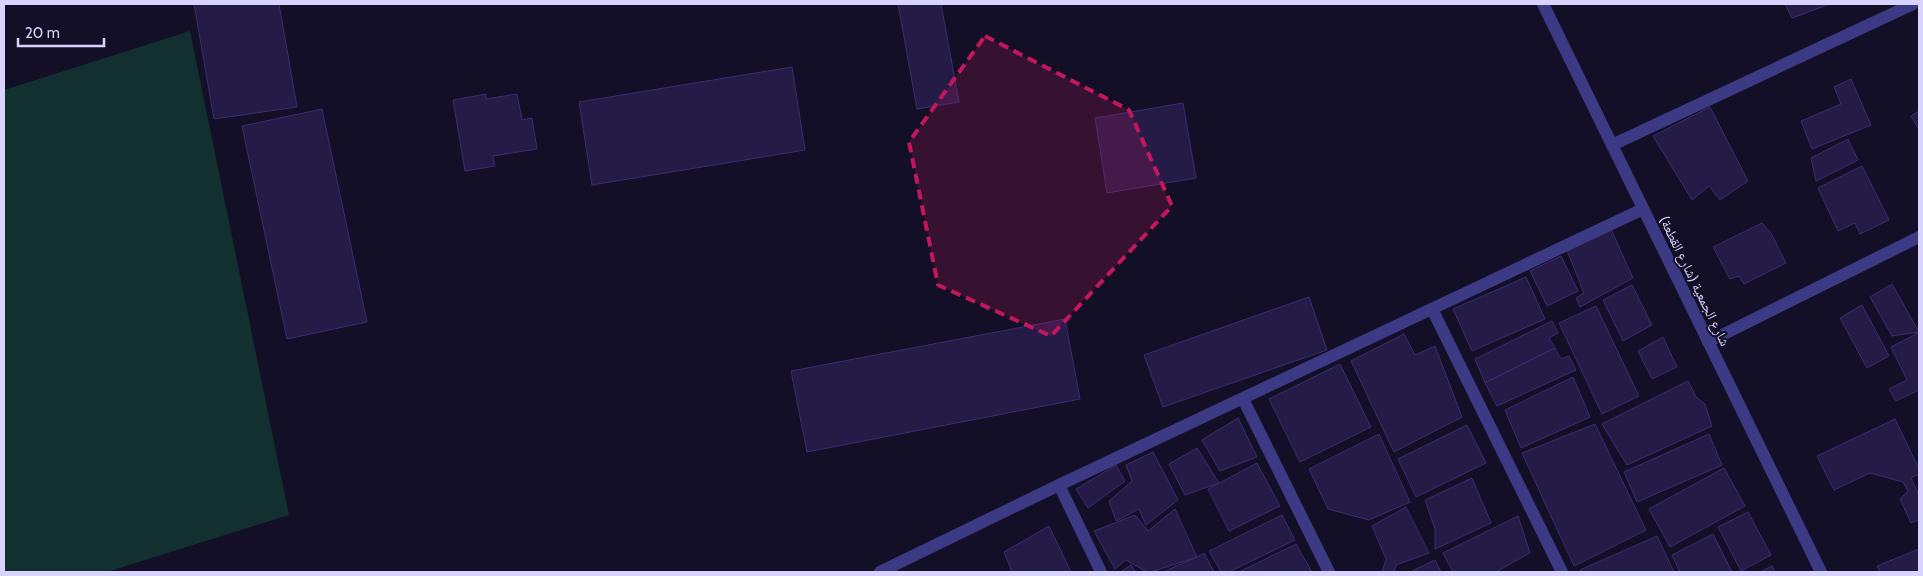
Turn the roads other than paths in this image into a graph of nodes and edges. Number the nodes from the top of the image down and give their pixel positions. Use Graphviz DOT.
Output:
graph roads {
  1 [pos="1543,4"];
  2 [pos="1913,4"];
  3 [pos="1612,145"];
  4 [pos="1643,209"];
  5 [pos="1919,237"];
  6 [pos="1432,309"];
  7 [pos="1708,342"];
  8 [pos="1243,399"];
  9 [pos="1059,485"];
  10 [pos="880,572"];
  11 [pos="1101,572"];
  12 [pos="1329,572"];
  13 [pos="1562,572"];
  14 [pos="1821,572"];
  1 -- 3 [label="street, شارع الجمعية (شارع القطعة)"];
  2 -- 3 [label="street"];
  3 -- 4 [label="street, شارع الجمعية (شارع القطعة)"];
  4 -- 6 [label="street"];
  4 -- 7 [label="street, شارع الجمعية (شارع القطعة)"];
  5 -- 7 [label="street"];
  6 -- 8 [label="street"];
  6 -- 13 [label="street"];
  7 -- 14 [label="street, شارع الجمعية (شارع القطعة)"];
  8 -- 9 [label="street"];
  8 -- 12 [label="street"];
  9 -- 10 [label="street"];
  9 -- 11 [label="street"];
}
